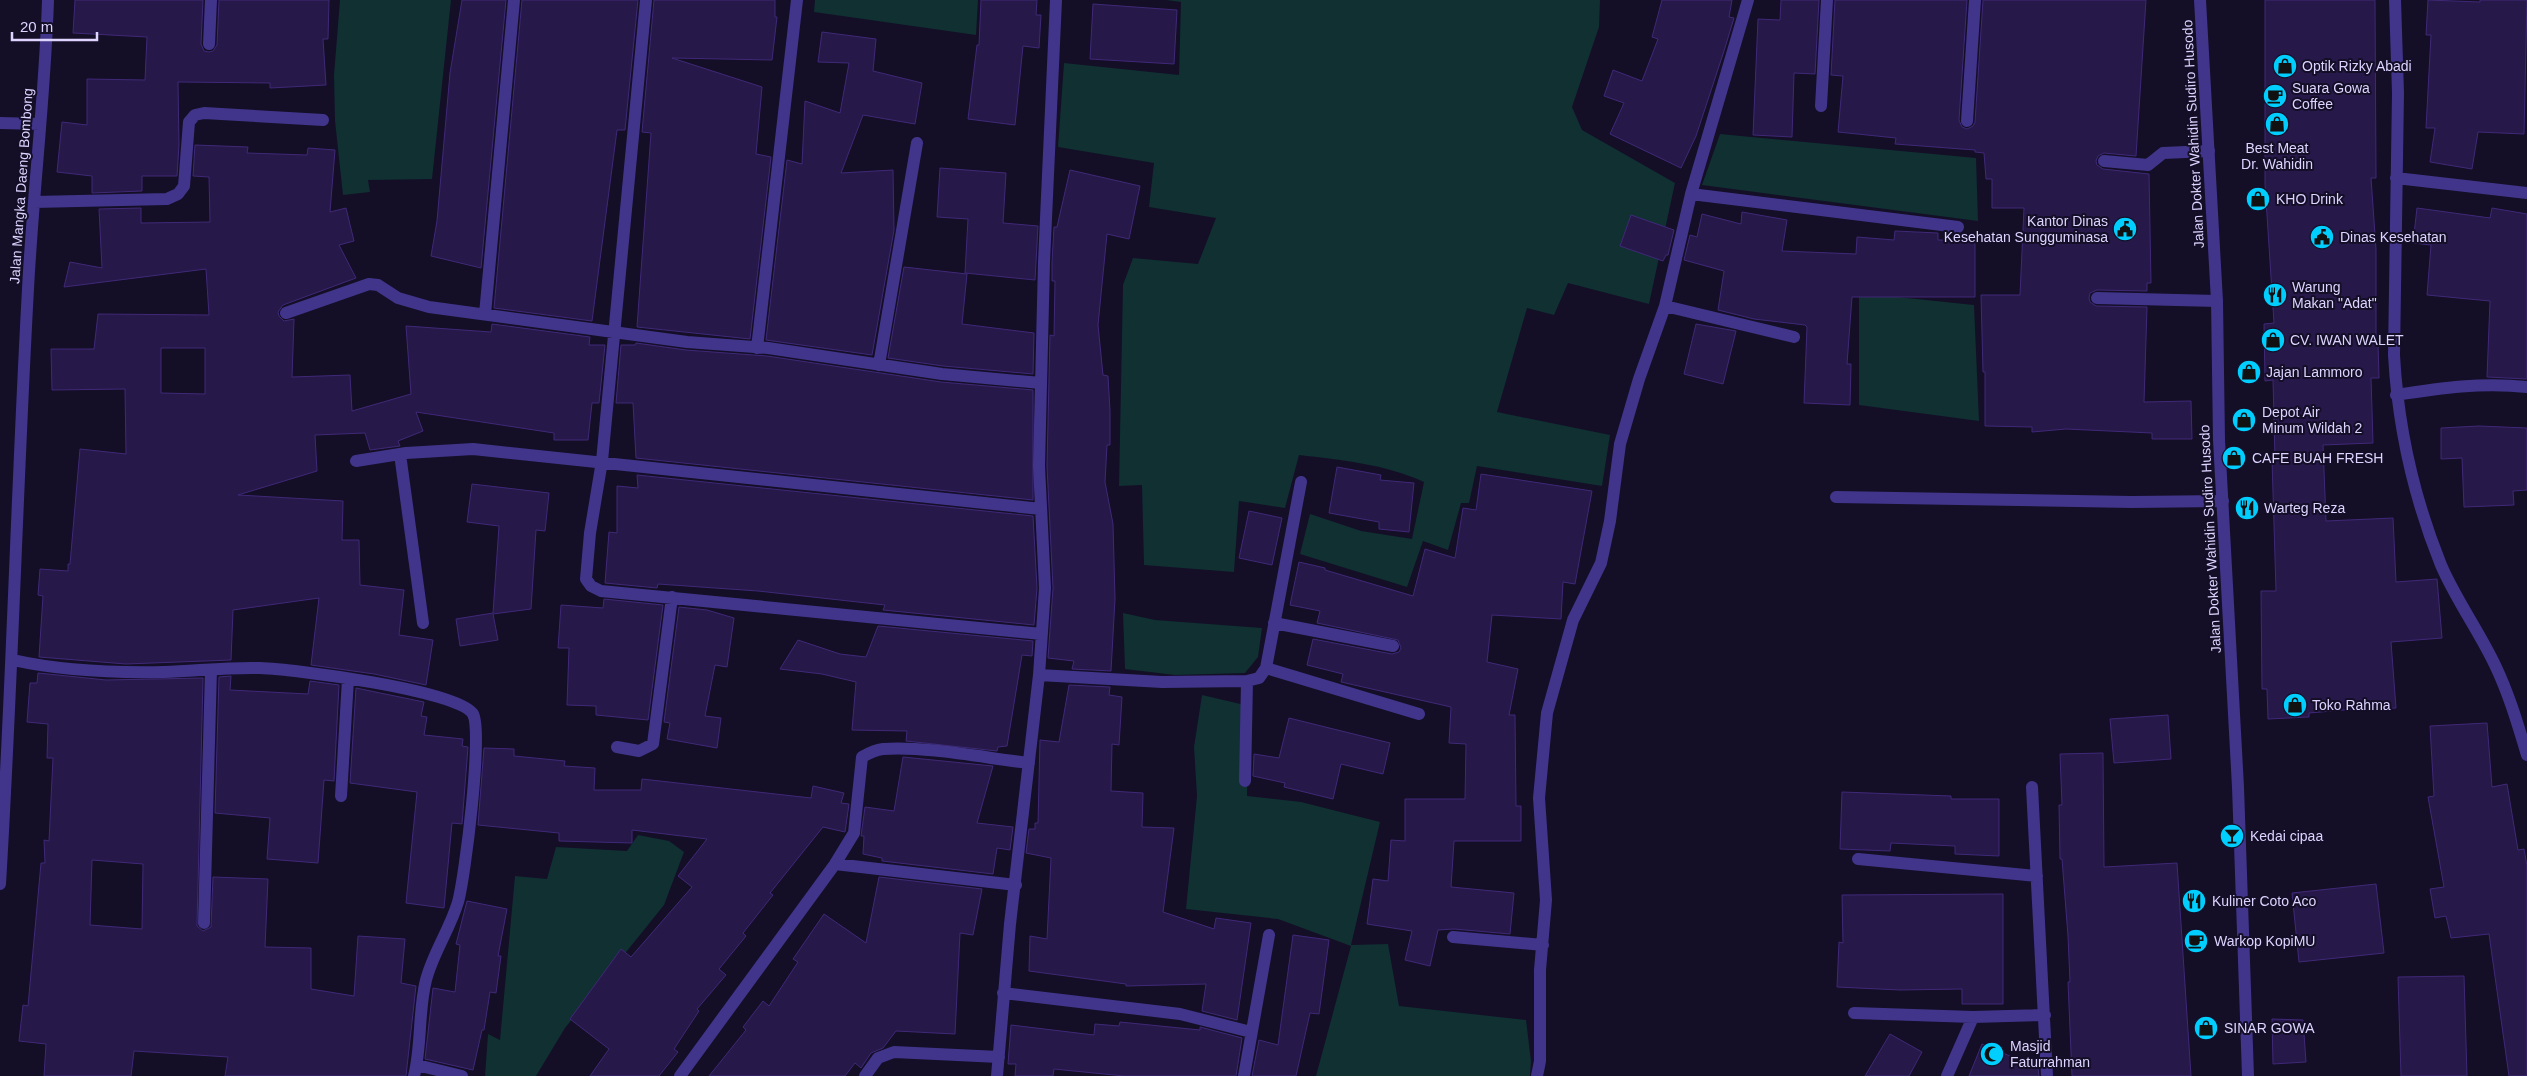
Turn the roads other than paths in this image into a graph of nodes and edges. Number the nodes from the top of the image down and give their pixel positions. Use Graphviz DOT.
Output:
graph roads {
  1 [pos="48,0"];
  2 [pos="211,0"];
  3 [pos="514,0"];
  4 [pos="646,0"];
  5 [pos="797,0"];
  6 [pos="1056,0"];
  7 [pos="1748,0"];
  8 [pos="1827,0"];
  9 [pos="1975,0"];
  10 [pos="2200,0"];
  11 [pos="2395,0"];
  12 [pos="209,44"];
  13 [pos="1821,106"];
  14 [pos="323,120"];
  15 [pos="1967,121"];
  16 [pos="0,123"];
  17 [pos="40,124"];
  18 [pos="917,143"];
  19 [pos="2209,151"];
  20 [pos="2104,161"];
  21 [pos="2396,178"];
  22 [pos="2527,193"];
  23 [pos="1691,194"];
  24 [pos="34,202"];
  25 [pos="1958,227"];
  26 [pos="2098,298"];
  27 [pos="2217,301"];
  28 [pos="1665,306"];
  29 [pos="286,313"];
  30 [pos="485,314"];
  31 [pos="614,332"];
  32 [pos="1794,337"];
  33 [pos="758,348"];
  34 [pos="879,364"];
  35 [pos="1041,384"];
  36 [pos="2527,387"];
  37 [pos="2396,395"];
  38 [pos="400,454"];
  39 [pos="356,461"];
  40 [pos="602,461"];
  41 [pos="1301,482"];
  42 [pos="1836,497"];
  43 [pos="2223,500"];
  44 [pos="1040,509"];
  45 [pos="672,597"];
  46 [pos="424,623"];
  47 [pos="1274,623"];
  48 [pos="1042,634"];
  49 [pos="1393,646"];
  50 [pos="13,660"];
  51 [pos="1266,668"];
  52 [pos="211,670"];
  53 [pos="1039,675"];
  54 [pos="6,677"];
  55 [pos="348,679"];
  56 [pos="1247,681"];
  57 [pos="1419,714"];
  58 [pos="617,747"];
  59 [pos="2527,754"];
  60 [pos="1029,762"];
  61 [pos="1245,781"];
  62 [pos="2032,787"];
  63 [pos="341,796"];
  64 [pos="1858,859"];
  65 [pos="835,864"];
  66 [pos="2037,876"];
  67 [pos="0,884"];
  68 [pos="1016,885"];
  69 [pos="204,923"];
  70 [pos="1269,934"];
  71 [pos="1453,937"];
  72 [pos="1543,945"];
  73 [pos="1003,993"];
  74 [pos="1854,1013"];
  75 [pos="2045,1015"];
  76 [pos="1973,1017"];
  77 [pos="1251,1032"];
  78 [pos="999,1056"];
  79 [pos="416,1070"];
  80 [pos="462,1076"];
  81 [pos="680,1076"];
  82 [pos="865,1076"];
  83 [pos="997,1076"];
  84 [pos="1244,1076"];
  85 [pos="1537,1076"];
  86 [pos="1947,1076"];
  87 [pos="2047,1076"];
  88 [pos="2248,1076"];
  1 -- 17 [label="street, Jalan Mangka Daeng Bombong"];
  2 -- 12 [label="street"];
  3 -- 30 [label="street"];
  4 -- 31 [label="street"];
  5 -- 33 [label="street"];
  6 -- 35 [label="street"];
  7 -- 23 [label="street"];
  8 -- 13 [label="street"];
  9 -- 15 [label="street"];
  10 -- 19 [label="street, Jalan Dokter Wahidin Sudiro Husodo"];
  11 -- 21 [label="street"];
  14 -- 24 [label="street"];
  16 -- 17 [label="street"];
  17 -- 24 [label="street, Jalan Mangka Daeng Bombong"];
  18 -- 34 [label="street"];
  19 -- 20 [label="street"];
  19 -- 27 [label="street, Jalan Dokter Wahidin Sudiro Husodo"];
  21 -- 22 [label="street"];
  21 -- 37 [label="street"];
  23 -- 25 [label="street"];
  23 -- 28 [label="street"];
  24 -- 50 [label="street, Jalan Mangka Daeng Bombong"];
  26 -- 27 [label="street"];
  27 -- 43 [label="street, Jalan Dokter Wahidin Sudiro Husodo"];
  28 -- 32 [label="street"];
  28 -- 72 [label="street"];
  29 -- 30 [label="street"];
  30 -- 31 [label="street"];
  31 -- 33 [label="street"];
  31 -- 40 [label="street"];
  33 -- 34 [label="street"];
  34 -- 35 [label="street"];
  35 -- 44 [label="street"];
  36 -- 37 [label="street"];
  37 -- 59 [label="street"];
  38 -- 39 [label="street"];
  38 -- 40 [label="street"];
  38 -- 46 [label="street"];
  40 -- 44 [label="street"];
  40 -- 45 [label="street"];
  41 -- 47 [label="street"];
  42 -- 43 [label="street"];
  43 -- 88 [label="street, Jalan Dokter Wahidin Sudiro Husodo"];
  44 -- 48 [label="street"];
  45 -- 48 [label="street"];
  45 -- 58 [label="street"];
  47 -- 49 [label="street"];
  47 -- 51 [label="street"];
  48 -- 53 [label="street"];
  50 -- 52 [label="street"];
  50 -- 54 [label="street, Jalan Mangka Daeng Bombong"];
  51 -- 56 [label="street"];
  51 -- 57 [label="street"];
  52 -- 55 [label="street"];
  52 -- 69 [label="street"];
  53 -- 56 [label="street"];
  53 -- 60 [label="street"];
  54 -- 67 [label="street, Jalan Mangka Daeng Bombong"];
  55 -- 63 [label="street"];
  55 -- 79 [label="street"];
  56 -- 61 [label="street"];
  60 -- 65 [label="street"];
  60 -- 68 [label="street"];
  62 -- 66 [label="street"];
  64 -- 66 [label="street"];
  65 -- 68 [label="street"];
  65 -- 81 [label="street"];
  66 -- 75 [label="street"];
  68 -- 73 [label="street"];
  70 -- 77 [label="street"];
  71 -- 72 [label="street"];
  72 -- 85 [label="street"];
  73 -- 77 [label="street"];
  73 -- 78 [label="street"];
  74 -- 76 [label="street"];
  75 -- 76 [label="street"];
  75 -- 87 [label="street"];
  76 -- 86 [label="street"];
  77 -- 84 [label="street"];
  78 -- 82 [label="street"];
  78 -- 83 [label="street"];
  79 -- 80 [label="street"];
}
